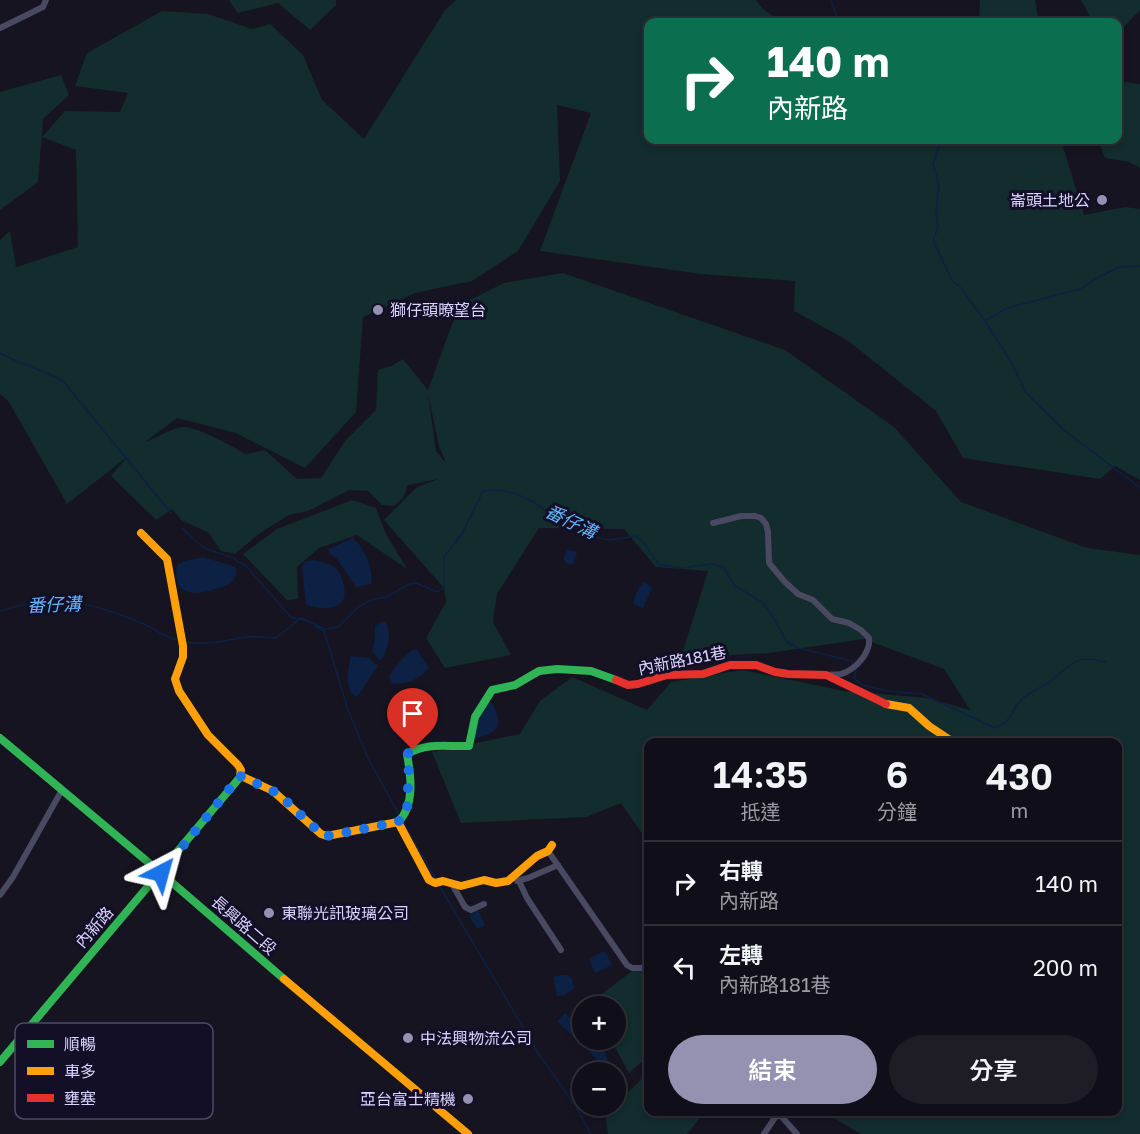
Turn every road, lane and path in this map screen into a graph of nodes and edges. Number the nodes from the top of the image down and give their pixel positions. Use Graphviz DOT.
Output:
graph roads {
  1 [pos="46,0"];
  2 [pos="0,28"];
  3 [pos="712,523"];
  4 [pos="141,533"];
  5 [pos="826,675"];
  6 [pos="0,738"];
  7 [pos="947,738"];
  8 [pos="240,776"];
  9 [pos="62,790"];
  10 [pos="398,822"];
  11 [pos="550,848"];
  12 [pos="558,865"];
  13 [pos="161,873"];
  14 [pos="515,880"];
  15 [pos="452,884"];
  16 [pos="0,895"];
  17 [pos="484,904"];
  18 [pos="561,950"];
  19 [pos="644,968"];
  20 [pos="32,1023"];
  21 [pos="15,1044"];
  22 [pos="0,1062"];
  23 [pos="468,1134"];
  24 [pos="764,1134"];
  25 [pos="797,1134"];
  1 -- 2 [label="street"];
  3 -- 5 [label="street"];
  4 -- 8 [label="street"];
  5 -- 7 [label="street, 內新路181巷"];
  5 -- 10 [label="street, 內新路181巷"];
  6 -- 9 [label="street, 長興路二段"];
  8 -- 10 [label="street"];
  8 -- 13 [label="street, 內新路"];
  9 -- 13 [label="street, 長興路二段"];
  9 -- 16 [label="street"];
  10 -- 15 [label="street"];
  11 -- 12 [label="street"];
  11 -- 14 [label="street"];
  12 -- 14 [label="street"];
  12 -- 19 [label="street"];
  13 -- 20 [label="street, 內新路"];
  13 -- 23 [label="street, 長興路二段"];
  14 -- 15 [label="street"];
  14 -- 18 [label="street"];
  15 -- 17 [label="street"];
  21 -- 22 [label="street, 內新路"];
  24 -- 25 [label="street"];
}
